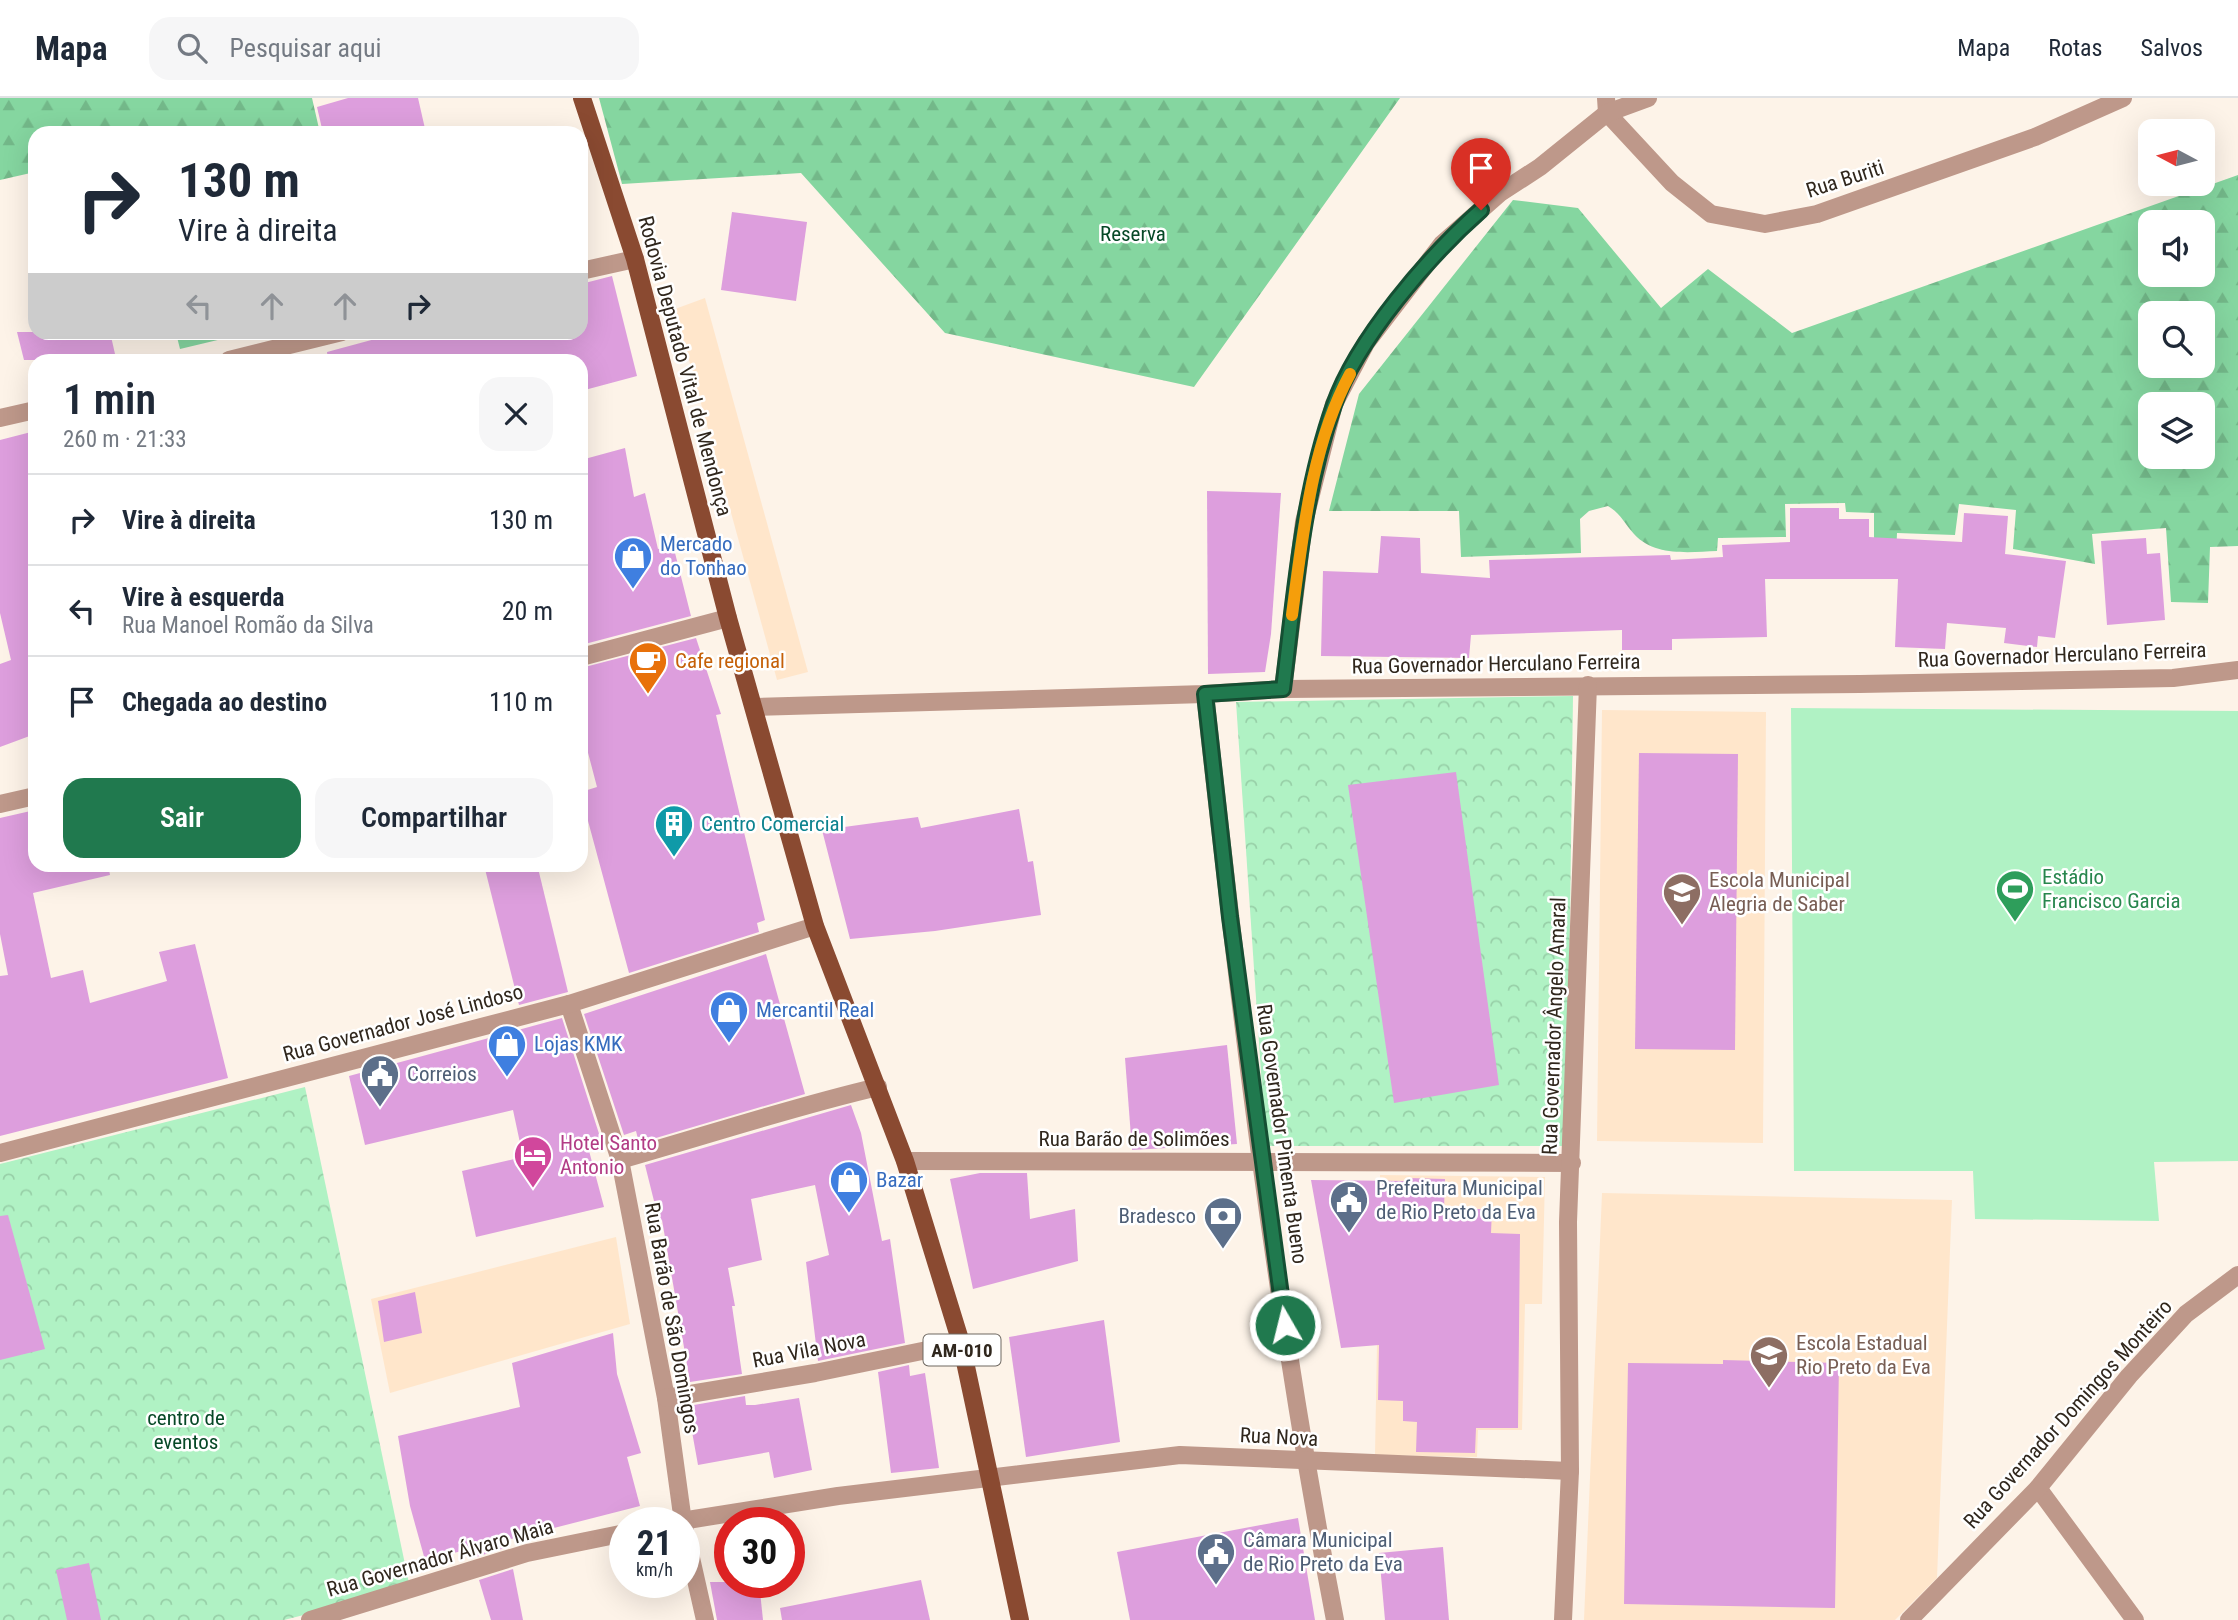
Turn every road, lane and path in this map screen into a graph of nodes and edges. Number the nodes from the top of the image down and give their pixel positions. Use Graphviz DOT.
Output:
graph roads {
  1 [pos="582,98"];
  2 [pos="1647,98"];
  3 [pos="2123,98"];
  4 [pos="1607,106"];
  5 [pos="635,259"];
  6 [pos="588,269"];
  7 [pos="310,340"];
  8 [pos="253,354"];
  9 [pos="28,412"];
  10 [pos="0,418"];
  11 [pos="728,618"];
  12 [pos="588,655"];
  13 [pos="2238,670"];
  14 [pos="1588,685"];
  15 [pos="1283,689"];
  16 [pos="1205,694"];
  17 [pos="755,707"];
  18 [pos="28,798"];
  19 [pos="0,804"];
  20 [pos="815,926"];
  21 [pos="569,1004"];
  22 [pos="878,1087"];
  23 [pos="0,1153"];
  24 [pos="620,1160"];
  25 [pos="905,1161"];
  26 [pos="1263,1162"];
  27 [pos="1572,1163"];
  28 [pos="2238,1275"];
  29 [pos="961,1343"];
  30 [pos="666,1398"];
  31 [pos="1304,1461"];
  32 [pos="1570,1471"];
  33 [pos="988,1479"];
  34 [pos="2038,1488"];
  35 [pos="679,1507"];
  36 [pos="700,1520"];
  37 [pos="609,1536"];
  38 [pos="700,1598"];
  39 [pos="310,1620"];
  40 [pos="705,1620"];
  41 [pos="1020,1620"];
  42 [pos="1335,1620"];
  43 [pos="1563,1620"];
  44 [pos="1909,1620"];
  45 [pos="2135,1620"];
  1 -- 5 [label="main road, Rodovia Deputado Vital de Mendonça / AM-010"];
  2 -- 4 [label="street"];
  3 -- 4 [label="street, Rua Buriti"];
  4 -- 15 [label="street"];
  5 -- 6 [label="street"];
  5 -- 11 [label="main road, Rodovia Deputado Vital de Mendonça / AM-010"];
  7 -- 8 [label="street"];
  9 -- 10 [label="street"];
  11 -- 12 [label="street"];
  11 -- 17 [label="main road, Rodovia Deputado Vital de Mendonça / AM-010"];
  13 -- 14 [label="street, Rua Governador Herculano Ferreira"];
  14 -- 15 [label="street, Rua Governador Herculano Ferreira"];
  14 -- 27 [label="street, Rua Governador Ângelo Amaral"];
  15 -- 16 [label="street, Rua Governador Herculano Ferreira"];
  16 -- 17 [label="street, Rua Governador Herculano Ferreira"];
  16 -- 26 [label="street, Rua Governador Pimenta Bueno"];
  17 -- 20 [label="main road, Rodovia Deputado Vital de Mendonça / AM-010"];
  18 -- 19 [label="street"];
  20 -- 21 [label="street, Rua Governador José Lindoso"];
  20 -- 22 [label="main road, Rodovia Deputado Vital de Mendonça / AM-010"];
  21 -- 23 [label="street, Rua Governador José Lindoso"];
  21 -- 24 [label="street, Rua Barão de São Domingos"];
  22 -- 24 [label="street"];
  22 -- 25 [label="main road, AM-010"];
  24 -- 30 [label="street, Rua Barão de São Domingos"];
  25 -- 26 [label="street, Rua Barão de Solimões"];
  25 -- 29 [label="main road, AM-010"];
  26 -- 27 [label="street, Rua Barão de Solimões"];
  26 -- 31 [label="street, Rua Governador Pimenta Bueno"];
  27 -- 32 [label="street, Rua Governador Ângelo Amaral"];
  28 -- 34 [label="street, Rua Governador Domingos Monteiro"];
  29 -- 30 [label="street, Rua Vila Nova"];
  29 -- 33 [label="main road, AM-010"];
  30 -- 35 [label="street, Rua Barão de São Domingos"];
  31 -- 32 [label="street, Rua Nova"];
  31 -- 33 [label="street, Rua Nova"];
  31 -- 42 [label="street, Rua Governador Pimenta Bueno"];
  32 -- 43 [label="street, Rua Governador Ângelo Amaral"];
  33 -- 36 [label="street"];
  33 -- 41 [label="main road, AM-010"];
  34 -- 44 [label="street, Rua Governador Domingos Monteiro"];
  34 -- 45 [label="street"];
  37 -- 39 [label="street, Rua Governador Álvaro Maia"];
  38 -- 40 [label="street, Rua Barão de São Domingos"];
}
